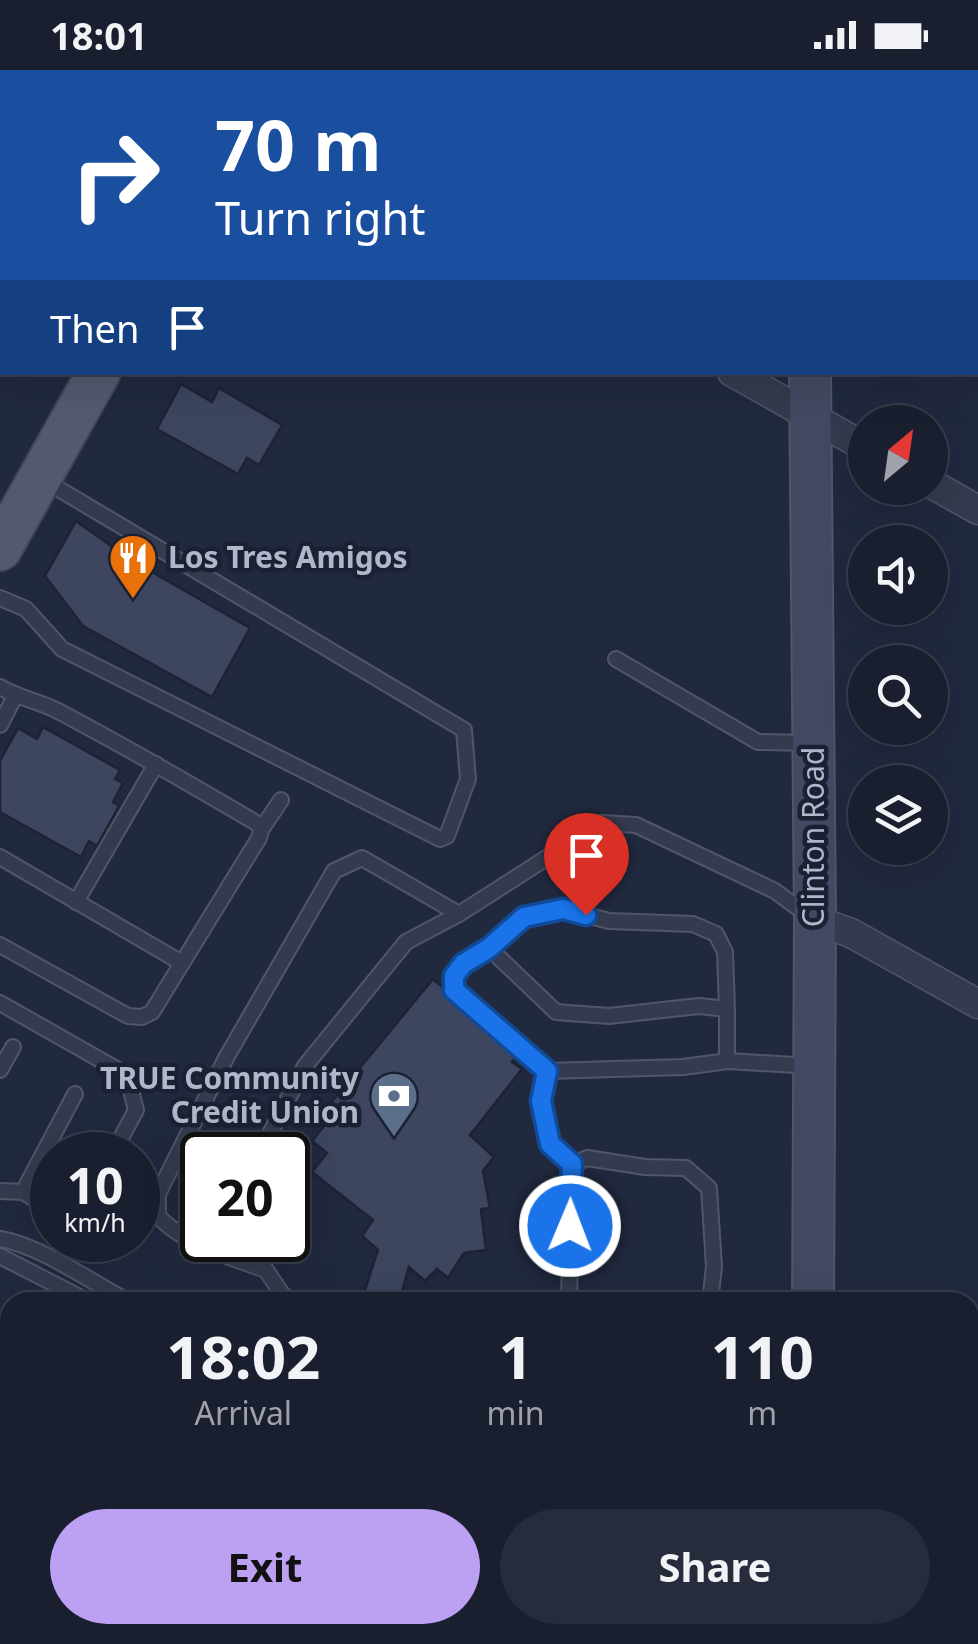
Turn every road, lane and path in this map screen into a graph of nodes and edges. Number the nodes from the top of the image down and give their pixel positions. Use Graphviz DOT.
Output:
graph roads {
  1 [pos="737,375"];
  2 [pos="810,375"];
  3 [pos="90,376"];
  4 [pos="812,416"];
  5 [pos="848,437"];
  6 [pos="40,478"];
  7 [pos="948,493"];
  8 [pos="978,510"];
  9 [pos="0,549"];
  10 [pos="0,598"];
  11 [pos="616,659"];
  12 [pos="0,687"];
  13 [pos="16,696"];
  14 [pos="0,725"];
  15 [pos="814,743"];
  16 [pos="156,764"];
  17 [pos="281,800"];
  18 [pos="262,830"];
  19 [pos="0,857"];
  20 [pos="76,902"];
  21 [pos="460,914"];
  22 [pos="815,920"];
  23 [pos="0,945"];
  24 [pos="489,948"];
  25 [pos="182,963"];
  26 [pos="0,1003"];
  27 [pos="978,1004"];
  28 [pos="727,1008"];
  29 [pos="13,1047"];
  30 [pos="727,1061"];
  31 [pos="814,1066"];
  32 [pos="0,1070"];
  33 [pos="547,1071"];
  34 [pos="76,1094"];
  35 [pos="124,1132"];
  36 [pos="271,1132"];
  37 [pos="572,1164"];
  38 [pos="0,1191"];
  39 [pos="23,1192"];
  40 [pos="30,1196"];
  41 [pos="0,1239"];
  42 [pos="0,1256"];
  43 [pos="261,1262"];
  44 [pos="266,1270"];
  45 [pos="70,1292"];
  46 [pos="110,1292"];
  47 [pos="281,1292"];
  48 [pos="569,1292"];
  49 [pos="711,1292"];
  50 [pos="813,1292"];
  1 -- 4 [label="street"];
  2 -- 4 [label="main road, Clinton Road"];
  3 -- 6 [label="main road"];
  4 -- 5 [label="street"];
  4 -- 15 [label="main road, Clinton Road"];
  6 -- 9 [label="main road"];
  6 -- 10 [label="lane"];
  7 -- 8 [label="street"];
  11 -- 15 [label="lane"];
  12 -- 13 [label="lane"];
  13 -- 14 [label="lane"];
  13 -- 16 [label="lane"];
  15 -- 22 [label="main road, Clinton Road"];
  16 -- 18 [label="lane"];
  16 -- 20 [label="lane"];
  17 -- 18 [label="lane"];
  18 -- 25 [label="lane"];
  19 -- 20 [label="lane"];
  20 -- 25 [label="lane"];
  21 -- 22 [label="lane"];
  21 -- 36 [label="lane"];
  21 -- 44 [label="lane"];
  22 -- 27 [label="street"];
  22 -- 31 [label="main road, Clinton Road"];
  23 -- 25 [label="lane"];
  24 -- 28 [label="lane"];
  24 -- 28 [label="lane"];
  24 -- 33 [label="lane"];
  26 -- 35 [label="lane"];
  28 -- 30 [label="lane"];
  29 -- 32 [label="lane"];
  30 -- 31 [label="lane"];
  30 -- 33 [label="lane"];
  31 -- 50 [label="main road, Clinton Road"];
  33 -- 37 [label="lane"];
  34 -- 39 [label="lane"];
  37 -- 48 [label="lane"];
  37 -- 49 [label="lane"];
  38 -- 39 [label="lane"];
  39 -- 40 [label="lane"];
  41 -- 46 [label="lane"];
  42 -- 45 [label="lane"];
  43 -- 44 [label="lane"];
  44 -- 47 [label="lane"];
}
